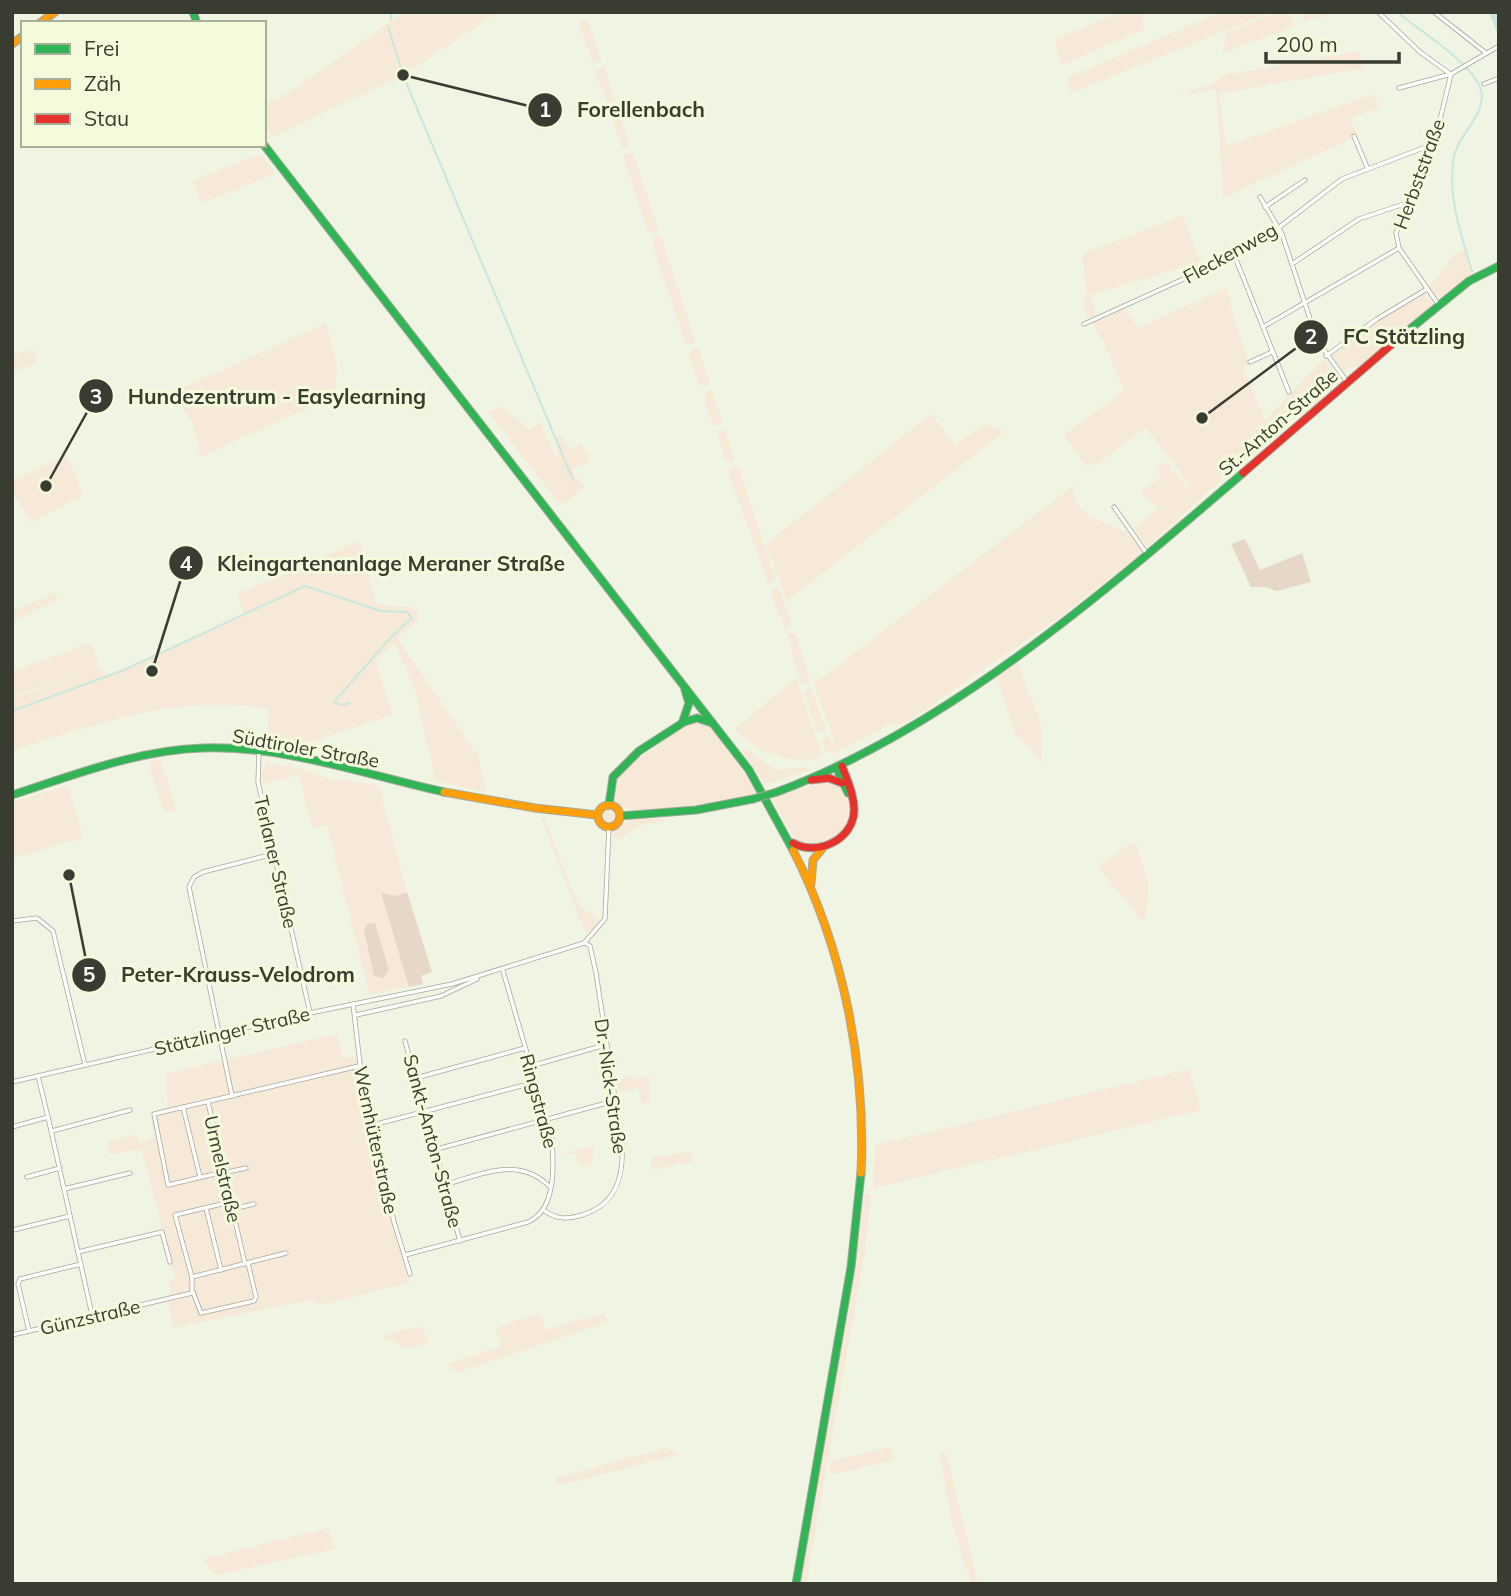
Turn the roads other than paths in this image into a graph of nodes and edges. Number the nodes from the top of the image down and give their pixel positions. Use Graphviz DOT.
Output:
graph roads {
  1 [pos="1378,12"];
  2 [pos="1434,12"];
  3 [pos="1499,46"];
  4 [pos="1486,53"];
  5 [pos="1451,74"];
  6 [pos="1499,78"];
  7 [pos="1484,84"];
  8 [pos="1399,88"];
  9 [pos="1354,136"];
  10 [pos="1431,145"];
  11 [pos="266,147"];
  12 [pos="1367,167"];
  13 [pos="1305,180"];
  14 [pos="1260,197"];
  15 [pos="1407,203"];
  16 [pos="1265,207"];
  17 [pos="1278,228"];
  18 [pos="1399,248"];
  19 [pos="1233,252"];
  20 [pos="1292,264"];
  21 [pos="1499,266"];
  22 [pos="1427,289"];
  23 [pos="1305,303"];
  24 [pos="1438,304"];
  25 [pos="1084,324"];
  26 [pos="1263,327"];
  27 [pos="1272,352"];
  28 [pos="1325,356"];
  29 [pos="1250,362"];
  30 [pos="1348,383"];
  31 [pos="1289,392"];
  32 [pos="1114,507"];
  33 [pos="1148,556"];
  34 [pos="684,687"];
  35 [pos="683,721"];
  36 [pos="714,723"];
  37 [pos="259,751"];
  38 [pos="843,766"];
  39 [pos="811,780"];
  40 [pos="842,783"];
  41 [pos="12,795"];
  42 [pos="853,800"];
  43 [pos="609,804"];
  44 [pos="597,816"];
  45 [pos="620,816"];
  46 [pos="609,827"];
  47 [pos="792,842"];
  48 [pos="823,848"];
  49 [pos="273,854"];
  50 [pos="811,886"];
  51 [pos="12,921"];
  52 [pos="584,943"];
  53 [pos="503,971"];
  54 [pos="478,978"];
  55 [pos="452,984"];
  56 [pos="454,991"];
  57 [pos="353,1004"];
  58 [pos="310,1013"];
  59 [pos="356,1015"];
  60 [pos="219,1034"];
  61 [pos="405,1041"];
  62 [pos="605,1045"];
  63 [pos="525,1048"];
  64 [pos="85,1065"];
  65 [pos="359,1066"];
  66 [pos="531,1066"];
  67 [pos="38,1076"];
  68 [pos="416,1078"];
  69 [pos="12,1082"];
  70 [pos="536,1082"];
  71 [pos="232,1096"];
  72 [pos="615,1101"];
  73 [pos="208,1102"];
  74 [pos="183,1107"];
  75 [pos="130,1110"];
  76 [pos="426,1111"];
  77 [pos="48,1117"];
  78 [pos="547,1119"];
  79 [pos="373,1125"];
  80 [pos="12,1127"];
  81 [pos="51,1131"];
  82 [pos="437,1149"];
  83 [pos="60,1168"];
  84 [pos="246,1168"];
  85 [pos="130,1173"];
  86 [pos="223,1173"];
  87 [pos="551,1176"];
  88 [pos="27,1177"];
  89 [pos="200,1177"];
  90 [pos="541,1178"];
  91 [pos="447,1184"];
  92 [pos="550,1187"];
  93 [pos="64,1189"];
  94 [pos="230,1202"];
  95 [pos="254,1204"];
  96 [pos="206,1208"];
  97 [pos="232,1209"];
  98 [pos="545,1211"];
  99 [pos="70,1216"];
  100 [pos="13,1230"];
  101 [pos="460,1241"];
  102 [pos="78,1251"];
  103 [pos="286,1253"];
  104 [pos="405,1255"];
  105 [pos="170,1262"];
  106 [pos="247,1263"];
  107 [pos="81,1264"];
  108 [pos="221,1270"];
  109 [pos="410,1274"];
  110 [pos="192,1277"];
  111 [pos="194,1292"];
  112 [pos="92,1315"];
  113 [pos="29,1331"];
  114 [pos="12,1335"];
  115 [pos="796,1584"];
  1 -- 5 [label="street"];
  2 -- 4 [label="street"];
  3 -- 4 [label="street"];
  4 -- 5 [label="street"];
  5 -- 8 [label="street"];
  5 -- 10 [label="street, Herbststraße"];
  6 -- 7 [label="street"];
  9 -- 12 [label="street"];
  10 -- 12 [label="street, Fleckenweg"];
  10 -- 15 [label="street, Herbststraße"];
  11 -- 34 [label="main road"];
  12 -- 17 [label="street, Fleckenweg"];
  13 -- 16 [label="street"];
  14 -- 16 [label="street"];
  15 -- 18 [label="street, Herbststraße"];
  15 -- 20 [label="street"];
  16 -- 17 [label="street"];
  17 -- 19 [label="street, Fleckenweg"];
  17 -- 20 [label="street"];
  18 -- 22 [label="street, Herbststraße"];
  18 -- 23 [label="street"];
  19 -- 25 [label="street, Fleckenweg"];
  19 -- 26 [label="street"];
  20 -- 23 [label="street"];
  21 -- 24 [label="main road, St.-Anton-Straße"];
  22 -- 24 [label="street, Herbststraße"];
  22 -- 28 [label="street"];
  23 -- 26 [label="street"];
  23 -- 28 [label="street"];
  24 -- 30 [label="main road, St.-Anton-Straße"];
  26 -- 27 [label="street"];
  27 -- 29 [label="street"];
  27 -- 31 [label="street"];
  28 -- 30 [label="street"];
  30 -- 33 [label="main road, St.-Anton-Straße"];
  32 -- 33 [label="street"];
  33 -- 38 [label="main road, St.-Anton-Straße"];
  34 -- 35 [label="main road"];
  34 -- 36 [label="main road"];
  35 -- 36 [label="main road"];
  35 -- 43 [label="main road"];
  36 -- 47 [label="main road"];
  37 -- 41 [label="main road, Südtiroler Straße"];
  37 -- 44 [label="main road, Südtiroler Straße"];
  37 -- 49 [label="street, Terlaner Straße"];
  38 -- 39 [label="main road, St.-Anton-Straße"];
  38 -- 40 [label="main road"];
  38 -- 42 [label="main road"];
  39 -- 40 [label="main road"];
  39 -- 45 [label="main road, St.-Anton-Straße, bridge"];
  40 -- 42 [label="main road"];
  42 -- 48 [label="main road"];
  43 -- 44 [label="main road"];
  43 -- 45 [label="main road"];
  44 -- 46 [label="main road"];
  45 -- 46 [label="main road"];
  46 -- 52 [label="street, Stätzlinger Straße"];
  47 -- 48 [label="main road"];
  47 -- 50 [label="main road"];
  48 -- 50 [label="main road"];
  49 -- 58 [label="street, Terlaner Straße"];
  49 -- 60 [label="street"];
  50 -- 115 [label="main road"];
  51 -- 64 [label="street"];
  52 -- 53 [label="street, Stätzlinger Straße"];
  52 -- 62 [label="street, Dr.-Nick-Straße"];
  53 -- 54 [label="street, Stätzlinger Straße"];
  53 -- 63 [label="street, Ringstraße"];
  54 -- 55 [label="street, Stätzlinger Straße"];
  54 -- 56 [label="street, Stätzlinger Straße"];
  55 -- 56 [label="street"];
  55 -- 57 [label="street, Stätzlinger Straße"];
  56 -- 59 [label="street, Stätzlinger Straße"];
  57 -- 58 [label="street, Stätzlinger Straße"];
  57 -- 59 [label="street, Wernhüterstraße"];
  58 -- 60 [label="street, Stätzlinger Straße"];
  59 -- 65 [label="street, Wernhüterstraße"];
  60 -- 64 [label="street, Stätzlinger Straße"];
  60 -- 71 [label="street"];
  61 -- 68 [label="street, Sankt-Anton-Straße"];
  62 -- 66 [label="street"];
  62 -- 72 [label="street, Dr.-Nick-Straße"];
  63 -- 66 [label="street, Ringstraße"];
  63 -- 68 [label="street"];
  64 -- 67 [label="street, Stätzlinger Straße"];
  65 -- 71 [label="street, Urmelstraße"];
  65 -- 79 [label="street, Wernhüterstraße"];
  66 -- 70 [label="street, Ringstraße"];
  67 -- 69 [label="street, Stätzlinger Straße"];
  67 -- 77 [label="street"];
  68 -- 76 [label="street, Sankt-Anton-Straße"];
  70 -- 76 [label="street"];
  70 -- 78 [label="street, Ringstraße"];
  71 -- 73 [label="street, Urmelstraße"];
  72 -- 78 [label="street"];
  72 -- 98 [label="street, Dr.-Nick-Straße"];
  73 -- 74 [label="street"];
  73 -- 86 [label="street, Urmelstraße"];
  74 -- 89 [label="street"];
  74 -- 89 [label="street"];
  75 -- 81 [label="street"];
  76 -- 79 [label="street"];
  76 -- 82 [label="street, Sankt-Anton-Straße"];
  77 -- 80 [label="street"];
  77 -- 81 [label="street"];
  78 -- 82 [label="street"];
  78 -- 87 [label="street, Ringstraße"];
  79 -- 104 [label="street, Wernhüterstraße"];
  81 -- 83 [label="street"];
  82 -- 91 [label="street, Sankt-Anton-Straße"];
  83 -- 88 [label="street"];
  83 -- 93 [label="street"];
  84 -- 86 [label="street"];
  85 -- 93 [label="street"];
  86 -- 89 [label="street"];
  86 -- 94 [label="street, Urmelstraße"];
  87 -- 90 [label="street"];
  87 -- 92 [label="street, Ringstraße"];
  90 -- 91 [label="street"];
  90 -- 92 [label="street"];
  91 -- 101 [label="street, Sankt-Anton-Straße"];
  92 -- 98 [label="street, Ringstraße"];
  93 -- 99 [label="street"];
  94 -- 96 [label="street"];
  94 -- 97 [label="street, Urmelstraße"];
  95 -- 97 [label="street"];
  96 -- 108 [label="street"];
  96 -- 110 [label="street"];
  97 -- 106 [label="street, Urmelstraße"];
  98 -- 101 [label="street"];
  99 -- 100 [label="street"];
  99 -- 102 [label="street"];
  101 -- 104 [label="street"];
  102 -- 105 [label="street"];
  102 -- 107 [label="street"];
  103 -- 106 [label="street"];
  104 -- 109 [label="street, Wernhüterstraße"];
  106 -- 108 [label="street"];
  106 -- 111 [label="street, Urmelstraße"];
  107 -- 112 [label="street"];
  107 -- 113 [label="street"];
  108 -- 110 [label="street"];
  110 -- 111 [label="street"];
  111 -- 112 [label="street, Günzstraße"];
  112 -- 113 [label="street, Günzstraße"];
  113 -- 114 [label="street, Günzstraße"];
}
